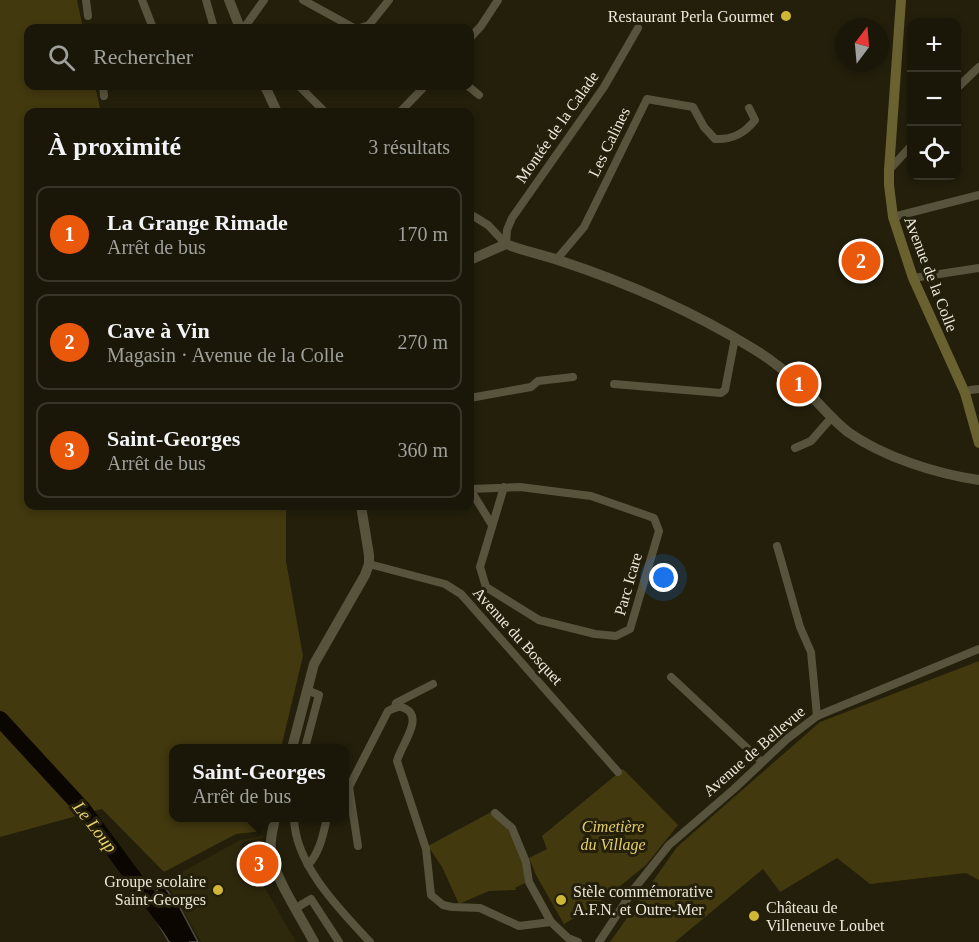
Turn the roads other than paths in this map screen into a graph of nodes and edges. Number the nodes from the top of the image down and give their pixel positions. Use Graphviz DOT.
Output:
graph roads {
  1 [pos="86,0"];
  2 [pos="142,0"];
  3 [pos="206,0"];
  4 [pos="229,0"];
  5 [pos="264,0"];
  6 [pos="303,0"];
  7 [pos="389,0"];
  8 [pos="498,0"];
  9 [pos="901,0"];
  10 [pos="88,16"];
  11 [pos="151,24"];
  12 [pos="212,24"];
  13 [pos="240,24"];
  14 [pos="245,24"];
  15 [pos="347,24"];
  16 [pos="370,24"];
  17 [pos="638,28"];
  18 [pos="474,34"];
  19 [pos="979,67"];
  20 [pos="961,85"];
  21 [pos="103,90"];
  22 [pos="267,90"];
  23 [pos="303,90"];
  24 [pos="421,90"];
  25 [pos="473,90"];
  26 [pos="479,95"];
  27 [pos="104,96"];
  28 [pos="275,108"];
  29 [pos="321,108"];
  30 [pos="404,108"];
  31 [pos="749,108"];
  32 [pos="907,150"];
  33 [pos="889,170"];
  34 [pos="979,195"];
  35 [pos="474,216"];
  36 [pos="893,217"];
  37 [pos="506,244"];
  38 [pos="474,258"];
  39 [pos="557,260"];
  40 [pos="979,268"];
  41 [pos="913,278"];
  42 [pos="735,338"];
  43 [pos="573,377"];
  44 [pos="614,384"];
  45 [pos="979,389"];
  46 [pos="964,393"];
  47 [pos="474,397"];
  48 [pos="832,417"];
  49 [pos="979,443"];
  50 [pos="795,448"];
  51 [pos="979,480"];
  52 [pos="504,487"];
  53 [pos="474,489"];
  54 [pos="474,496"];
  55 [pos="362,510"];
  56 [pos="492,525"];
  57 [pos="777,546"];
  58 [pos="369,564"];
  59 [pos="979,649"];
  60 [pos="671,678"];
  61 [pos="433,684"];
  62 [pos="308,690"];
  63 [pos="395,707"];
  64 [pos="817,716"];
  65 [pos="293,744"];
  66 [pos="306,744"];
  67 [pos="762,762"];
  68 [pos="618,772"];
  69 [pos="349,783"];
  70 [pos="349,798"];
  71 [pos="495,813"];
  72 [pos="274,822"];
  73 [pos="294,822"];
  74 [pos="326,822"];
  75 [pos="358,846"];
  76 [pos="308,865"];
  77 [pos="296,908"];
  78 [pos="551,922"];
  79 [pos="568,940"];
  80 [pos="339,941"];
  81 [pos="314,942"];
  82 [pos="370,942"];
  83 [pos="578,942"];
  84 [pos="599,942"];
  1 -- 10 [label="street"];
  2 -- 11 [label="street"];
  3 -- 12 [label="street"];
  4 -- 13 [label="street"];
  5 -- 14 [label="street"];
  6 -- 15 [label="street"];
  7 -- 16 [label="street"];
  8 -- 18 [label="street"];
  9 -- 33 [label="main road, Avenue de la Colle"];
  17 -- 37 [label="street, Montée de la Calade"];
  19 -- 20 [label="street"];
  21 -- 27 [label="street"];
  22 -- 28 [label="street"];
  23 -- 29 [label="street"];
  24 -- 30 [label="street"];
  25 -- 26 [label="street"];
  31 -- 39 [label="street, Les Calines"];
  32 -- 33 [label="street"];
  33 -- 36 [label="main road, Avenue de la Colle"];
  34 -- 36 [label="street"];
  35 -- 37 [label="street"];
  36 -- 41 [label="main road, Avenue de la Colle"];
  37 -- 38 [label="street"];
  37 -- 39 [label="street"];
  39 -- 42 [label="street"];
  40 -- 41 [label="street"];
  41 -- 46 [label="main road, Avenue de la Colle"];
  42 -- 44 [label="street"];
  42 -- 48 [label="street"];
  43 -- 47 [label="street"];
  45 -- 46 [label="street"];
  46 -- 49 [label="main road, Avenue de la Colle"];
  48 -- 50 [label="street"];
  48 -- 51 [label="street"];
  52 -- 53 [label="street, Parc Icare"];
  52 -- 56 [label="street, Parc Icare"];
  52 -- 56 [label="street, Parc Icare"];
  54 -- 56 [label="street, Parc Icare"];
  55 -- 58 [label="street"];
  57 -- 64 [label="street"];
  58 -- 62 [label="street"];
  58 -- 68 [label="street, Avenue du Bosquet"];
  59 -- 64 [label="street, Avenue de Bellevue"];
  60 -- 67 [label="street"];
  61 -- 63 [label="street"];
  62 -- 65 [label="street"];
  62 -- 66 [label="street"];
  63 -- 69 [label="street"];
  63 -- 78 [label="street"];
  64 -- 67 [label="street, Avenue de Bellevue"];
  67 -- 84 [label="street, Avenue de Bellevue"];
  70 -- 75 [label="street"];
  71 -- 78 [label="street"];
  72 -- 77 [label="street"];
  73 -- 76 [label="street"];
  74 -- 76 [label="street"];
  76 -- 82 [label="street"];
  77 -- 80 [label="street"];
  77 -- 81 [label="street"];
  78 -- 79 [label="street"];
  79 -- 83 [label="street"];
}
